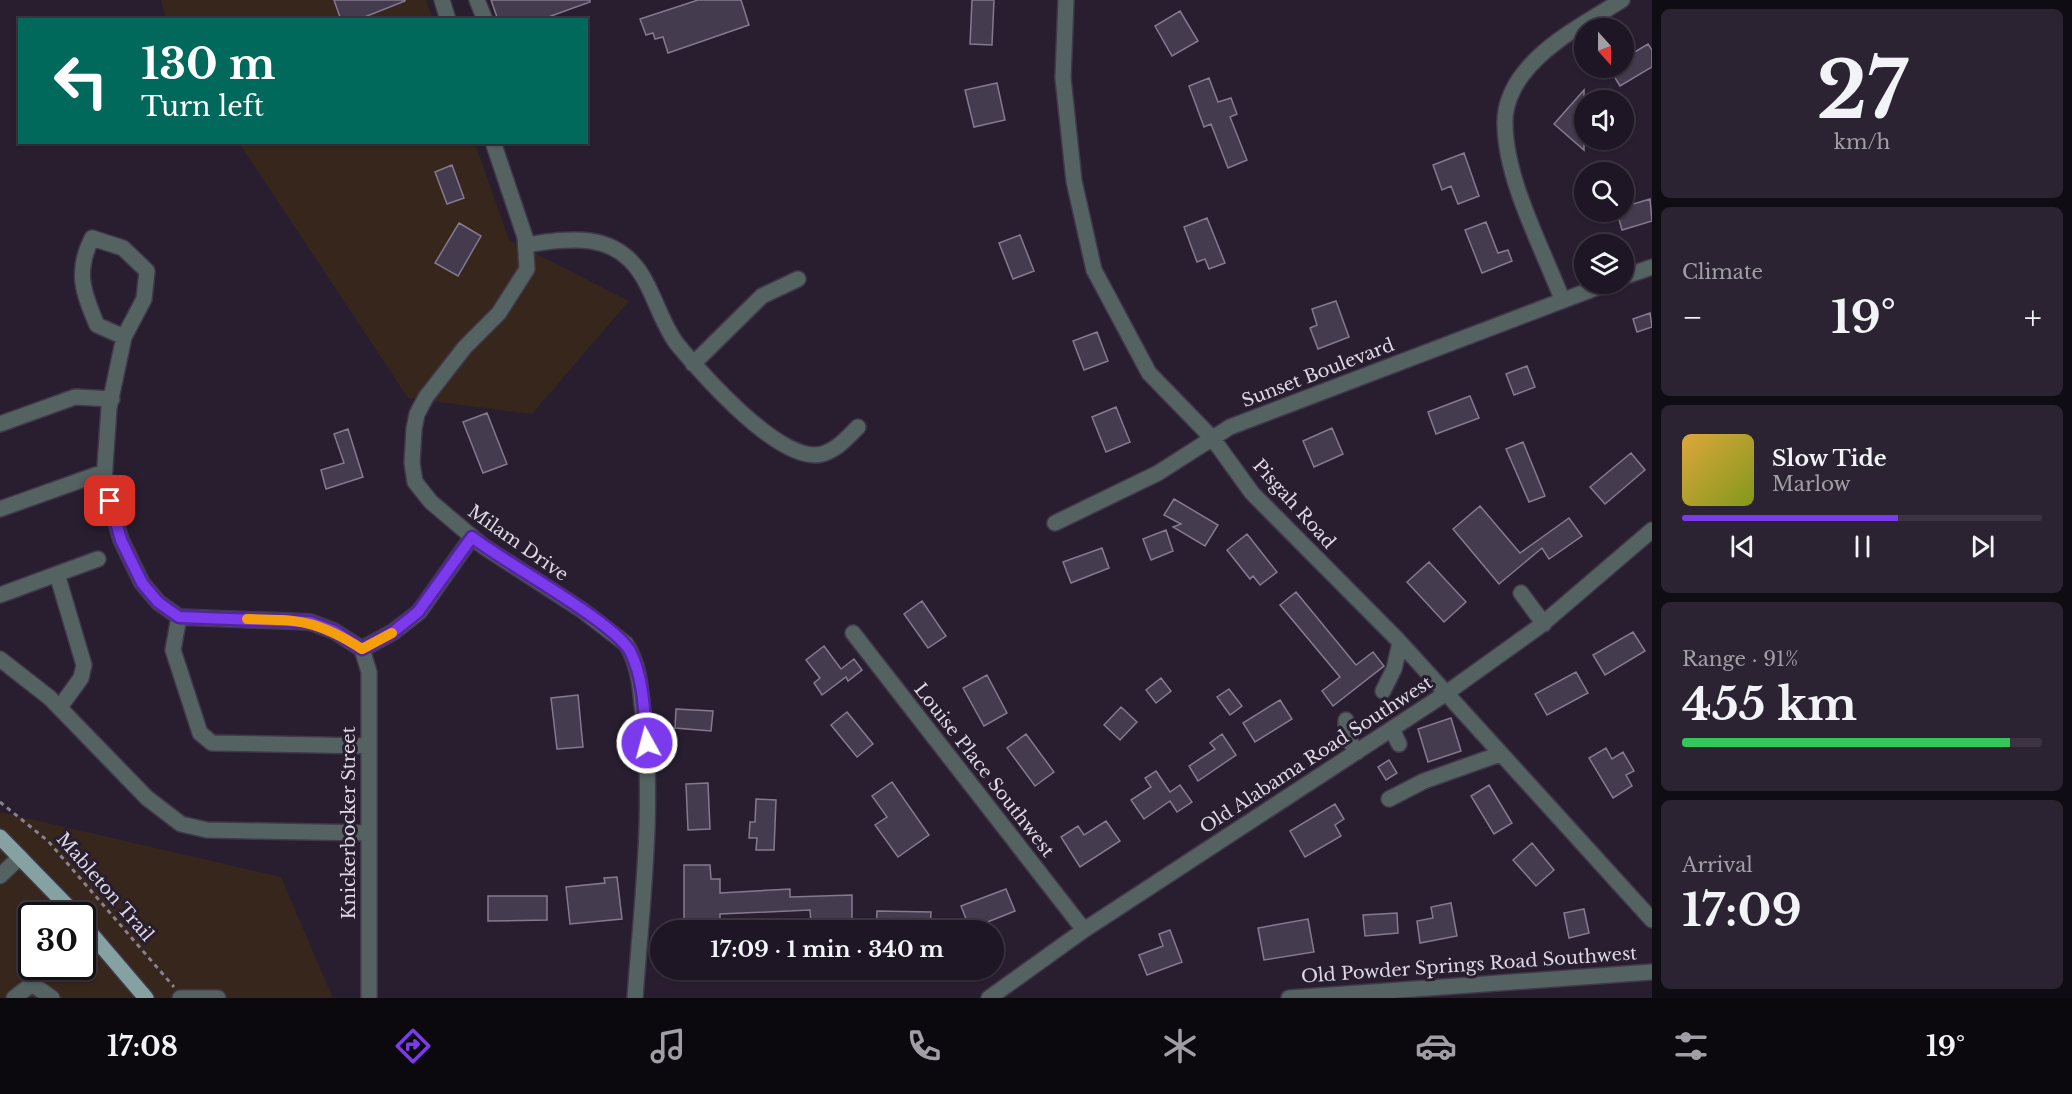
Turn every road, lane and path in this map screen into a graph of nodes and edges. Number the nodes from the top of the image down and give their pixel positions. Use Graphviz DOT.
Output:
graph roads {
  1 [pos="442,0"];
  2 [pos="477,0"];
  3 [pos="1066,0"];
  4 [pos="1622,0"];
  5 [pos="447,18"];
  6 [pos="484,18"];
  7 [pos="494,144"];
  8 [pos="526,245"];
  9 [pos="1652,267"];
  10 [pos="1634,274"];
  11 [pos="798,279"];
  12 [pos="1577,294"];
  13 [pos="1562,299"];
  14 [pos="124,337"];
  15 [pos="693,364"];
  16 [pos="111,399"];
  17 [pos="0,424"];
  18 [pos="858,426"];
  19 [pos="1213,439"];
  20 [pos="104,472"];
  21 [pos="0,509"];
  22 [pos="1055,523"];
  23 [pos="1652,530"];
  24 [pos="472,537"];
  25 [pos="98,559"];
  26 [pos="57,574"];
  27 [pos="1521,593"];
  28 [pos="0,595"];
  29 [pos="179,617"];
  30 [pos="1544,624"];
  31 [pos="853,633"];
  32 [pos="1400,642"];
  33 [pos="362,649"];
  34 [pos="0,659"];
  35 [pos="1383,691"];
  36 [pos="1445,694"];
  37 [pos="60,707"];
  38 [pos="1346,720"];
  39 [pos="1392,729"];
  40 [pos="1399,744"];
  41 [pos="369,746"];
  42 [pos="1357,752"];
  43 [pos="1500,754"];
  44 [pos="1389,799"];
  45 [pos="0,802"];
  46 [pos="368,833"];
  47 [pos="0,837"];
  48 [pos="20,857"];
  49 [pos="0,876"];
  50 [pos="63,902"];
  51 [pos="1652,920"];
  52 [pos="1083,930"];
  53 [pos="96,939"];
  54 [pos="1652,972"];
  55 [pos="35,980"];
  56 [pos="32,984"];
  57 [pos="14,998"];
  58 [pos="52,998"];
  59 [pos="146,998"];
  60 [pos="181,998"];
  61 [pos="219,998"];
  62 [pos="369,998"];
  63 [pos="635,998"];
  64 [pos="989,998"];
  65 [pos="1289,998"];
  1 -- 5 [label="street"];
  2 -- 6 [label="street"];
  3 -- 19 [label="street, Pisgah Road"];
  4 -- 13 [label="street"];
  7 -- 8 [label="street, Milam Drive"];
  8 -- 15 [label="street"];
  8 -- 24 [label="street, Milam Drive"];
  9 -- 10 [label="street"];
  11 -- 15 [label="street"];
  12 -- 13 [label="street, Sunset Boulevard"];
  13 -- 19 [label="street, Sunset Boulevard"];
  14 -- 14 [label="street"];
  14 -- 16 [label="street"];
  15 -- 18 [label="street"];
  16 -- 17 [label="street"];
  16 -- 20 [label="street"];
  19 -- 22 [label="street, Sunset Boulevard"];
  19 -- 32 [label="street, Pisgah Road"];
  20 -- 21 [label="street"];
  20 -- 29 [label="street"];
  23 -- 30 [label="street, Old Alabama Road Southwest"];
  24 -- 33 [label="street"];
  24 -- 63 [label="street, Milam Drive"];
  25 -- 26 [label="street"];
  26 -- 28 [label="street"];
  26 -- 37 [label="street"];
  27 -- 30 [label="street"];
  29 -- 33 [label="street"];
  29 -- 41 [label="street"];
  30 -- 36 [label="street, Old Alabama Road Southwest"];
  31 -- 52 [label="street, Louise Place Southwest"];
  32 -- 35 [label="street"];
  32 -- 36 [label="street, Pisgah Road"];
  33 -- 41 [label="street, Knickerbocker Street"];
  34 -- 37 [label="street"];
  36 -- 39 [label="street, Old Alabama Road Southwest"];
  36 -- 43 [label="street, Pisgah Road"];
  37 -- 46 [label="street"];
  38 -- 42 [label="street"];
  39 -- 40 [label="street"];
  39 -- 42 [label="street, Old Alabama Road Southwest"];
  41 -- 46 [label="street, Knickerbocker Street"];
  42 -- 52 [label="street, Old Alabama Road Southwest"];
  43 -- 44 [label="street"];
  43 -- 51 [label="street, Pisgah Road"];
  45 -- 60 [label="path, Mableton Trail"];
  46 -- 62 [label="street, Knickerbocker Street"];
  47 -- 48 [label="main road"];
  48 -- 49 [label="street"];
  48 -- 50 [label="main road"];
  52 -- 64 [label="street, Old Alabama Road Southwest"];
  53 -- 59 [label="main road"];
  54 -- 65 [label="street, Old Powder Springs Road Southwest"];
  55 -- 56 [label="street"];
  56 -- 57 [label="street"];
  56 -- 58 [label="street"];
  60 -- 61 [label="street"];
}
